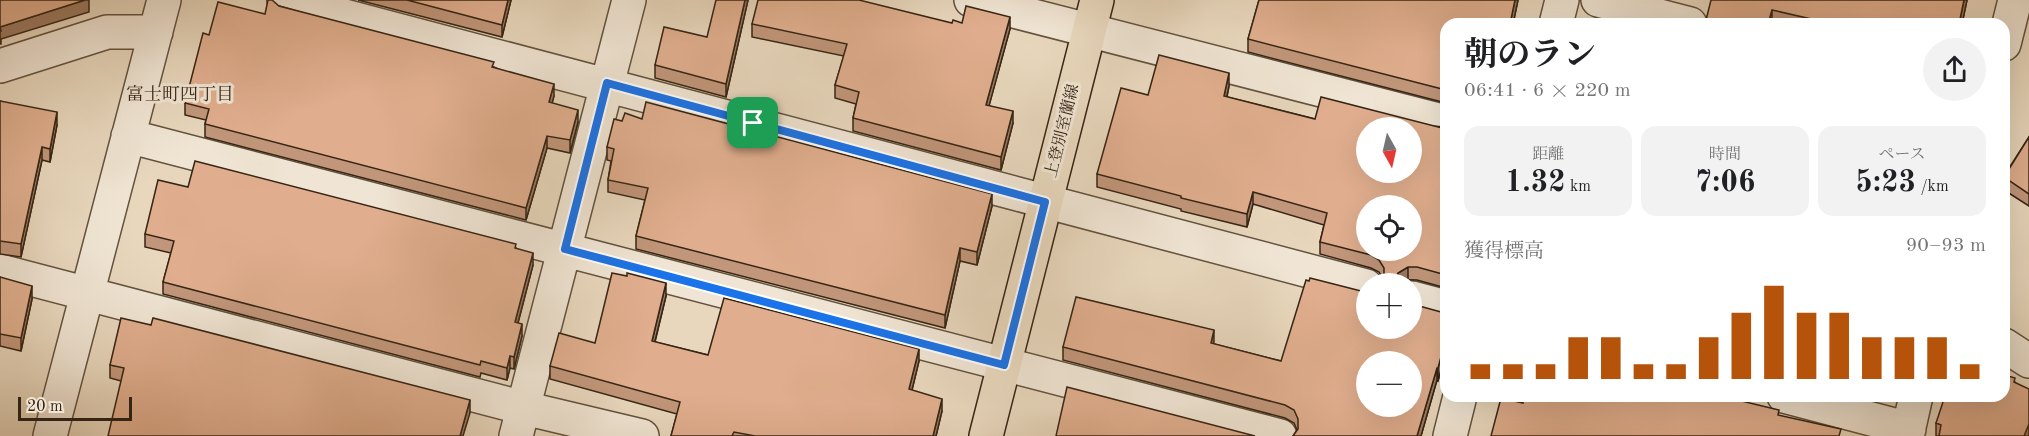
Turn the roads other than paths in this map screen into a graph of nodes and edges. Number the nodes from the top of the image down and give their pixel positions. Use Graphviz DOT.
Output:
graph roads {
  1 [pos="164,0"];
  2 [pos="284,0"];
  3 [pos="629,0"];
  4 [pos="970,0"];
  5 [pos="1562,0"];
  6 [pos="1598,0"];
  7 [pos="2015,0"];
  8 [pos="1093,15"];
  9 [pos="1558,18"];
  10 [pos="1667,18"];
  11 [pos="2010,20"];
  12 [pos="156,32"];
  13 [pos="0,66"];
  14 [pos="607,83"];
  15 [pos="1440,120"];
  16 [pos="128,136"];
  17 [pos="1045,202"];
  18 [pos="565,249"];
  19 [pos="0,271"];
  20 [pos="1356,283"];
  21 [pos="88,293"];
  22 [pos="1422,301"];
  23 [pos="1440,305"];
  24 [pos="2010,349"];
  25 [pos="2029,361"];
  26 [pos="1004,365"];
  27 [pos="1458,402"];
  28 [pos="1805,402"];
  29 [pos="1915,402"];
  30 [pos="520,422"];
  31 [pos="1908,432"];
  32 [pos="50,436"];
  33 [pos="642,436"];
  34 [pos="986,436"];
  35 [pos="1280,436"];
  36 [pos="1450,436"];
  1 -- 12 [label="street"];
  2 -- 14 [label="street"];
  3 -- 14 [label="street"];
  4 -- 8 [label="street"];
  5 -- 9 [label="street"];
  6 -- 10 [label="street"];
  7 -- 11 [label="street"];
  8 -- 15 [label="street"];
  8 -- 17 [label="main road, 上登別室蘭線"];
  12 -- 13 [label="street"];
  12 -- 16 [label="street"];
  14 -- 17 [label="street"];
  14 -- 18 [label="street"];
  16 -- 18 [label="street"];
  16 -- 21 [label="street"];
  17 -- 20 [label="street"];
  17 -- 26 [label="main road, 上登別室蘭線"];
  18 -- 26 [label="street"];
  18 -- 30 [label="street"];
  19 -- 21 [label="street"];
  21 -- 30 [label="street"];
  21 -- 32 [label="street"];
  22 -- 23 [label="street"];
  24 -- 25 [label="street"];
  26 -- 34 [label="main road, 上登別室蘭線"];
  26 -- 35 [label="street"];
  27 -- 36 [label="street"];
  28 -- 31 [label="street"];
  29 -- 31 [label="street"];
  30 -- 33 [label="street"];
}
